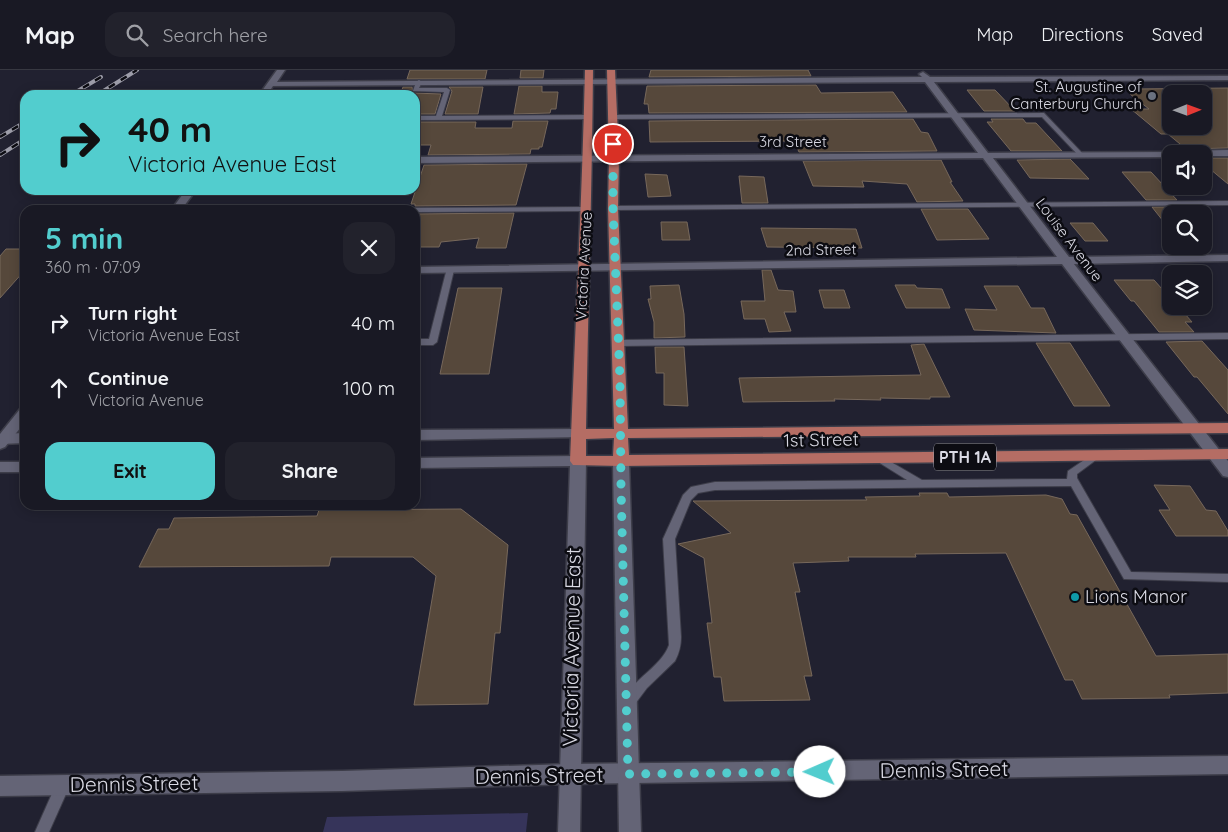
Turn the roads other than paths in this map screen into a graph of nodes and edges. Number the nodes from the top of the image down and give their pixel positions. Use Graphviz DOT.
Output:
graph roads {
  1 [pos="281,70"];
  2 [pos="589,70"];
  3 [pos="920,70"];
  4 [pos="611,76"];
  5 [pos="1228,78"];
  6 [pos="928,80"];
  7 [pos="588,81"];
  8 [pos="419,82"];
  9 [pos="271,84"];
  10 [pos="266,90"];
  11 [pos="955,115"];
  12 [pos="588,117"];
  13 [pos="612,117"];
  14 [pos="420,118"];
  15 [pos="438,118"];
  16 [pos="1212,153"];
  17 [pos="1228,153"];
  18 [pos="1162,154"];
  19 [pos="986,155"];
  20 [pos="1081,155"];
  21 [pos="614,158"];
  22 [pos="588,159"];
  23 [pos="420,160"];
  24 [pos="1228,203"];
  25 [pos="1024,205"];
  26 [pos="613,208"];
  27 [pos="587,209"];
  28 [pos="420,210"];
  29 [pos="1228,258"];
  30 [pos="1066,260"];
  31 [pos="583,269"];
  32 [pos="616,269"];
  33 [pos="420,270"];
  34 [pos="450,270"];
  35 [pos="1228,336"];
  36 [pos="1125,337"];
  37 [pos="420,342"];
  38 [pos="618,343"];
  39 [pos="20,418"];
  40 [pos="1195,428"];
  41 [pos="1228,428"];
  42 [pos="620,433"];
  43 [pos="578,434"];
  44 [pos="420,435"];
  45 [pos="20,438"];
  46 [pos="2,440"];
  47 [pos="1096,454"];
  48 [pos="1221,454"];
  49 [pos="879,458"];
  50 [pos="578,461"];
  51 [pos="621,461"];
  52 [pos="420,463"];
  53 [pos="0,467"];
  54 [pos="20,467"];
  55 [pos="1228,472"];
  56 [pos="1073,482"];
  57 [pos="920,483"];
  58 [pos="1228,578"];
  59 [pos="627,708"];
  60 [pos="1228,765"];
  61 [pos="570,774"];
  62 [pos="628,774"];
  63 [pos="64,785"];
  64 [pos="0,786"];
  65 [pos="42,832"];
  66 [pos="569,832"];
  67 [pos="630,832"];
  1 -- 9 [label="street"];
  2 -- 7 [label="main road, Victoria Avenue"];
  3 -- 6 [label="street, Louise Avenue"];
  4 -- 6 [label="street"];
  4 -- 7 [label="street"];
  4 -- 13 [label="main road, Victoria Avenue"];
  5 -- 6 [label="street"];
  6 -- 11 [label="street, Louise Avenue"];
  7 -- 8 [label="street"];
  7 -- 12 [label="main road, Victoria Avenue"];
  8 -- 9 [label="street"];
  8 -- 15 [label="lane"];
  9 -- 10 [label="street"];
  11 -- 13 [label="lane"];
  11 -- 19 [label="street, Louise Avenue"];
  11 -- 20 [label="lane"];
  12 -- 15 [label="lane"];
  12 -- 22 [label="main road, Victoria Avenue"];
  13 -- 21 [label="main road, Victoria Avenue"];
  14 -- 15 [label="lane"];
  16 -- 17 [label="street"];
  18 -- 20 [label="street, 3rd Street"];
  19 -- 20 [label="street, 3rd Street"];
  19 -- 21 [label="street, 3rd Street"];
  19 -- 25 [label="street, Louise Avenue"];
  21 -- 22 [label="street, 3rd Street"];
  21 -- 26 [label="main road, Victoria Avenue"];
  22 -- 23 [label="street, 3rd Street"];
  22 -- 27 [label="main road, Victoria Avenue"];
  24 -- 25 [label="lane"];
  25 -- 26 [label="lane"];
  25 -- 30 [label="street, Louise Avenue"];
  26 -- 32 [label="main road, Victoria Avenue"];
  27 -- 28 [label="lane"];
  27 -- 31 [label="main road, Victoria Avenue"];
  29 -- 30 [label="street, 2nd Street"];
  30 -- 32 [label="street, 2nd Street"];
  30 -- 36 [label="street, Louise Avenue"];
  31 -- 32 [label="street, 2nd Street"];
  31 -- 34 [label="street, 2nd Street"];
  31 -- 43 [label="main road, Victoria Avenue"];
  32 -- 38 [label="main road, Victoria Avenue"];
  33 -- 34 [label="street, 2nd Street"];
  34 -- 37 [label="lane"];
  35 -- 36 [label="lane"];
  36 -- 38 [label="lane"];
  36 -- 40 [label="street, Louise Avenue"];
  38 -- 42 [label="main road, Victoria Avenue"];
  39 -- 46 [label="street"];
  40 -- 41 [label="main road, 1st Street / PTH 1A"];
  40 -- 42 [label="main road, 1st Street / PTH 1A"];
  40 -- 48 [label="street, Louise Avenue"];
  42 -- 43 [label="main road, 1st Street / PTH 1A"];
  42 -- 51 [label="main road, Victoria Avenue"];
  43 -- 44 [label="street, 1st Street"];
  43 -- 50 [label="main road, Victoria Avenue"];
  45 -- 46 [label="street"];
  47 -- 48 [label="main road, 1st Street / PTH 1A"];
  47 -- 49 [label="main road, 1st Street / PTH 1A"];
  47 -- 56 [label="lane"];
  48 -- 55 [label="street, Louise Avenue"];
  49 -- 51 [label="main road, 1st Street / PTH 1A"];
  49 -- 57 [label="lane"];
  50 -- 51 [label="main road, 1st Street / PTH 1A"];
  50 -- 52 [label="street, 1st Street"];
  50 -- 61 [label="street, Victoria Avenue East"];
  51 -- 59 [label="street"];
  53 -- 54 [label="street"];
  56 -- 57 [label="lane"];
  56 -- 58 [label="lane"];
  57 -- 59 [label="lane"];
  59 -- 62 [label="street"];
  60 -- 62 [label="street, Dennis Street"];
  61 -- 62 [label="street, Dennis Street"];
  61 -- 63 [label="street, Dennis Street"];
  61 -- 66 [label="street, Victoria Avenue East"];
  62 -- 67 [label="street"];
  63 -- 64 [label="street, Dennis Street"];
  63 -- 65 [label="lane"];
}
